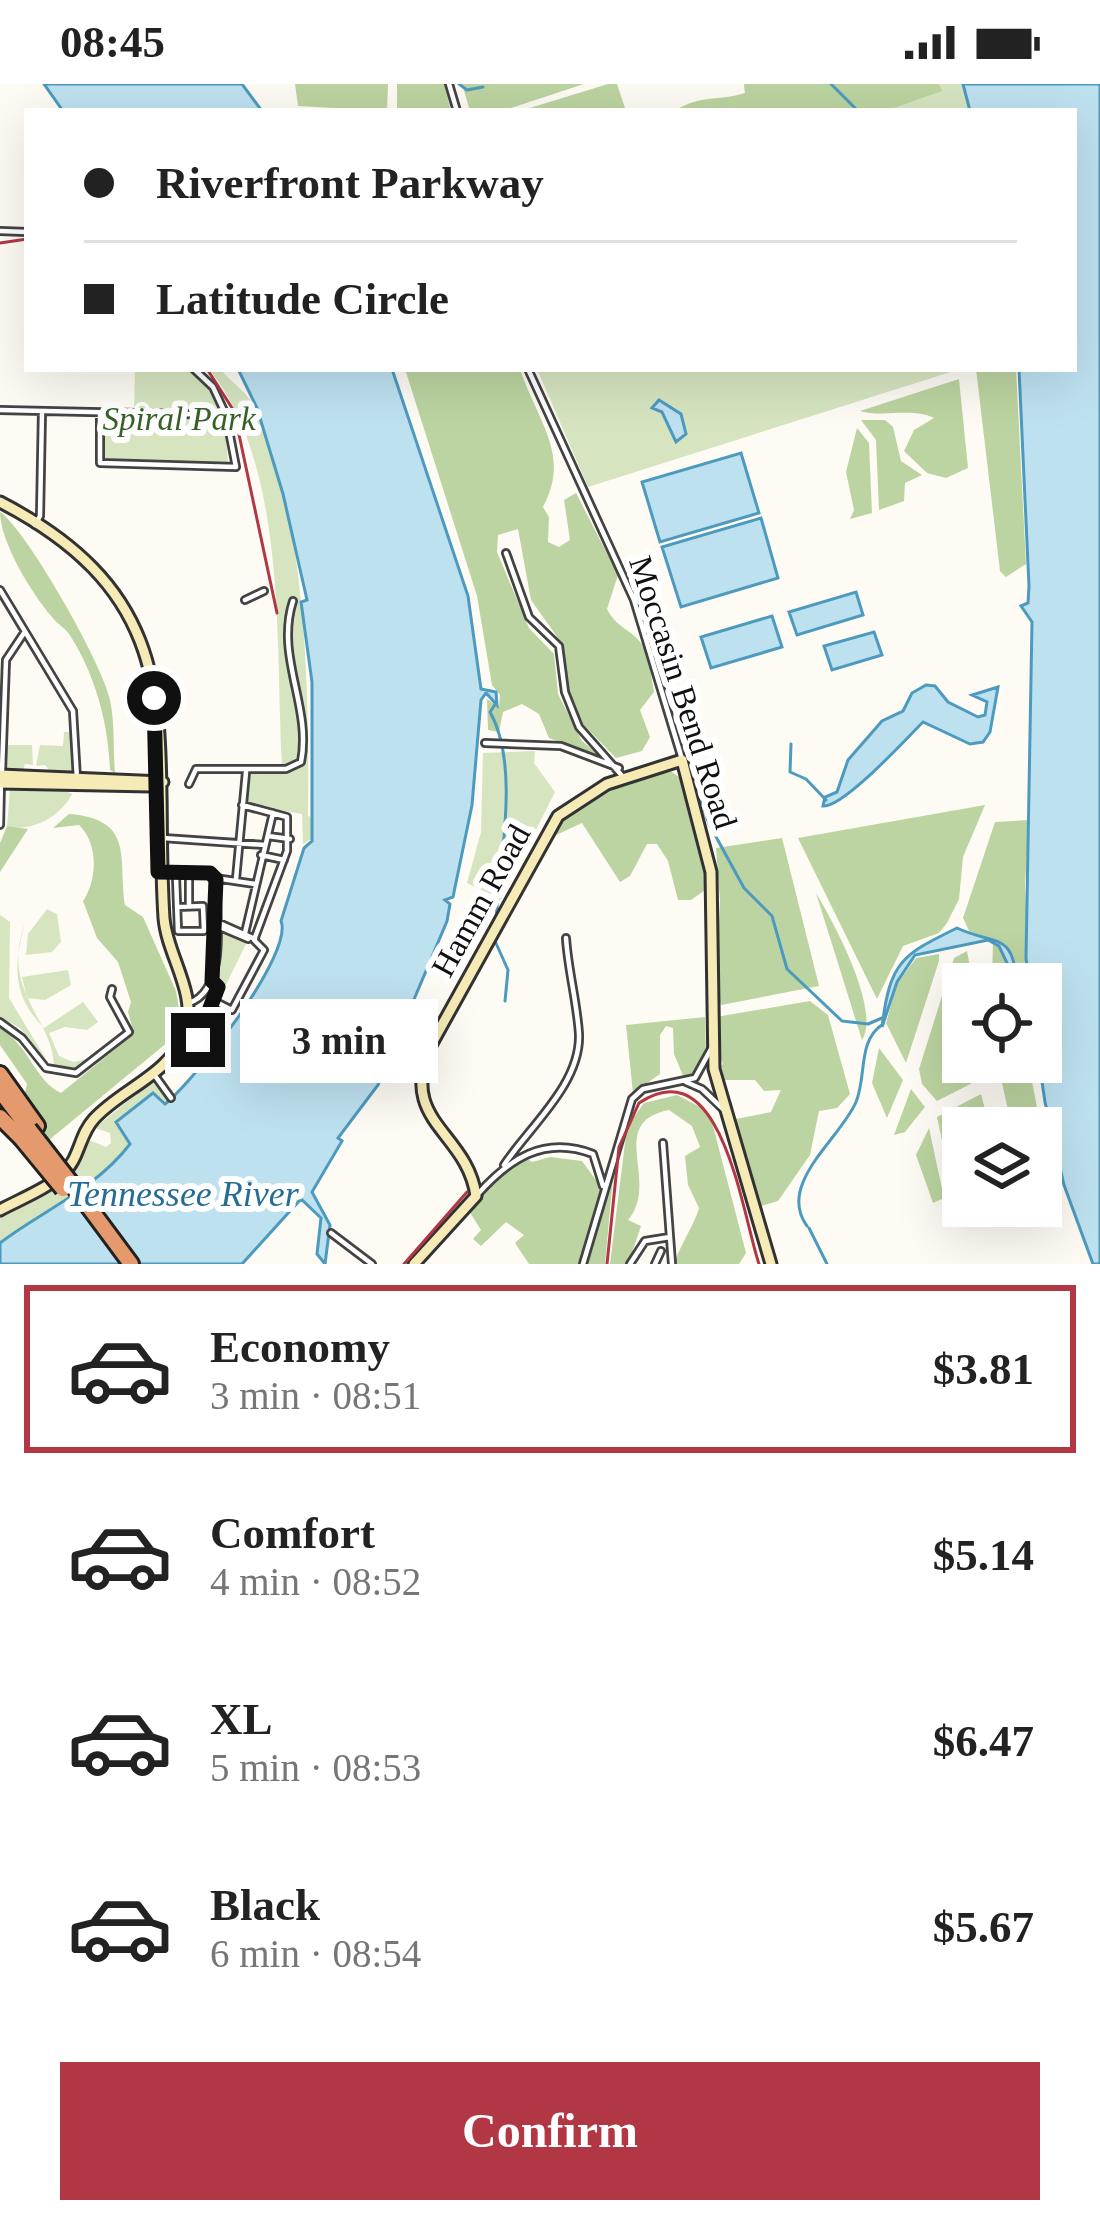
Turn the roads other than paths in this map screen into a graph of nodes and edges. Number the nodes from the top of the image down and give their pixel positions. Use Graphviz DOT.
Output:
graph roads {
  1 [pos="197,372"];
  2 [pos="529,372"];
  3 [pos="0,410"];
  4 [pos="42,412"];
  5 [pos="100,414"];
  6 [pos="226,415"];
  7 [pos="0,505"];
  8 [pos="35,525"];
  9 [pos="506,553"];
  10 [pos="0,590"];
  11 [pos="264,591"];
  12 [pos="245,600"];
  13 [pos="293,602"];
  14 [pos="26,632"];
  15 [pos="485,743"];
  16 [pos="682,760"];
  17 [pos="246,770"];
  18 [pos="622,773"];
  19 [pos="1,779"];
  20 [pos="77,781"];
  21 [pos="160,783"];
  22 [pos="189,784"];
  23 [pos="242,806"];
  24 [pos="273,813"];
  25 [pos="0,825"];
  26 [pos="268,836"];
  27 [pos="160,838"];
  28 [pos="290,838"];
  29 [pos="236,840"];
  30 [pos="265,845"];
  31 [pos="261,855"];
  32 [pos="284,860"];
  33 [pos="161,872"];
  34 [pos="189,872"];
  35 [pos="257,874"];
  36 [pos="176,877"];
  37 [pos="215,878"];
  38 [pos="275,878"];
  39 [pos="236,880"];
  40 [pos="255,884"];
  41 [pos="189,906"];
  42 [pos="177,907"];
  43 [pos="215,924"];
  44 [pos="245,933"];
  45 [pos="566,938"];
  46 [pos="254,942"];
  47 [pos="212,981"];
  48 [pos="112,988"];
  49 [pos="214,1001"];
  50 [pos="186,1004"];
  51 [pos="0,1022"];
  52 [pos="711,1049"];
  53 [pos="167,1061"];
  54 [pos="153,1073"];
  55 [pos="0,1075"];
  56 [pos="686,1082"];
  57 [pos="0,1091"];
  58 [pos="171,1098"];
  59 [pos="0,1104"];
  60 [pos="723,1109"];
  61 [pos="0,1117"];
  62 [pos="27,1132"];
  63 [pos="663,1143"];
  64 [pos="504,1166"];
  65 [pos="470,1168"];
  66 [pos="67,1186"];
  67 [pos="603,1186"];
  68 [pos="476,1196"];
  69 [pos="0,1210"];
  70 [pos="462,1211"];
  71 [pos="331,1233"];
  72 [pos="670,1237"];
  73 [pos="661,1251"];
  74 [pos="120,1264"];
  75 [pos="131,1264"];
  76 [pos="372,1264"];
  77 [pos="414,1264"];
  78 [pos="583,1264"];
  79 [pos="630,1264"];
  80 [pos="655,1264"];
  81 [pos="672,1264"];
  82 [pos="771,1264"];
  1 -- 6 [label="street"];
  2 -- 16 [label="street, Moccasin Bend Road"];
  3 -- 4 [label="street"];
  4 -- 5 [label="street"];
  4 -- 8 [label="street"];
  5 -- 6 [label="street"];
  5 -- 6 [label="street"];
  7 -- 8 [label="main road"];
  8 -- 21 [label="main road"];
  9 -- 18 [label="street"];
  10 -- 14 [label="street"];
  11 -- 12 [label="street"];
  13 -- 17 [label="street"];
  14 -- 19 [label="street"];
  14 -- 20 [label="street"];
  15 -- 18 [label="street"];
  16 -- 18 [label="main road, Hamm Road"];
  16 -- 52 [label="main road, Moccasin Bend Road"];
  17 -- 22 [label="street"];
  17 -- 23 [label="street"];
  18 -- 65 [label="main road, Hamm Road"];
  19 -- 20 [label="main road"];
  19 -- 25 [label="street"];
  20 -- 21 [label="main road"];
  21 -- 27 [label="main road"];
  23 -- 24 [label="street"];
  23 -- 29 [label="street"];
  24 -- 26 [label="street"];
  24 -- 28 [label="street"];
  26 -- 28 [label="street"];
  26 -- 30 [label="street"];
  27 -- 29 [label="street"];
  27 -- 33 [label="main road"];
  28 -- 32 [label="street"];
  29 -- 30 [label="street"];
  29 -- 39 [label="street"];
  30 -- 31 [label="street"];
  31 -- 32 [label="street"];
  31 -- 35 [label="street"];
  32 -- 38 [label="street"];
  33 -- 34 [label="street"];
  33 -- 50 [label="main road"];
  34 -- 37 [label="street"];
  34 -- 41 [label="street"];
  35 -- 38 [label="street"];
  35 -- 40 [label="street"];
  36 -- 42 [label="street"];
  37 -- 39 [label="street"];
  37 -- 43 [label="street"];
  38 -- 46 [label="street"];
  39 -- 40 [label="street"];
  40 -- 44 [label="street"];
  41 -- 42 [label="street"];
  41 -- 42 [label="street"];
  43 -- 44 [label="street"];
  43 -- 46 [label="street"];
  43 -- 47 [label="street"];
  44 -- 46 [label="street"];
  45 -- 64 [label="street"];
  46 -- 49 [label="street"];
  47 -- 49 [label="street"];
  47 -- 50 [label="street"];
  48 -- 51 [label="street"];
  49 -- 53 [label="street"];
  50 -- 53 [label="main road"];
  52 -- 56 [label="street"];
  52 -- 60 [label="main road, Moccasin Bend Road"];
  53 -- 54 [label="main road"];
  54 -- 58 [label="street"];
  54 -- 69 [label="main road"];
  55 -- 62 [label="highway"];
  56 -- 60 [label="street"];
  56 -- 67 [label="street"];
  57 -- 62 [label="highway"];
  59 -- 62 [label="highway"];
  60 -- 82 [label="main road, Moccasin Bend Road"];
  61 -- 62 [label="highway"];
  62 -- 66 [label="highway, bridge"];
  63 -- 72 [label="street"];
  64 -- 67 [label="street"];
  64 -- 68 [label="street"];
  65 -- 68 [label="main road, Hamm Road"];
  65 -- 70 [label="main road"];
  66 -- 74 [label="highway"];
  66 -- 75 [label="highway"];
  67 -- 78 [label="street"];
  68 -- 70 [label="main road"];
  70 -- 77 [label="main road"];
  71 -- 76 [label="street"];
  72 -- 79 [label="street"];
  72 -- 81 [label="street"];
  73 -- 80 [label="street"];
}
